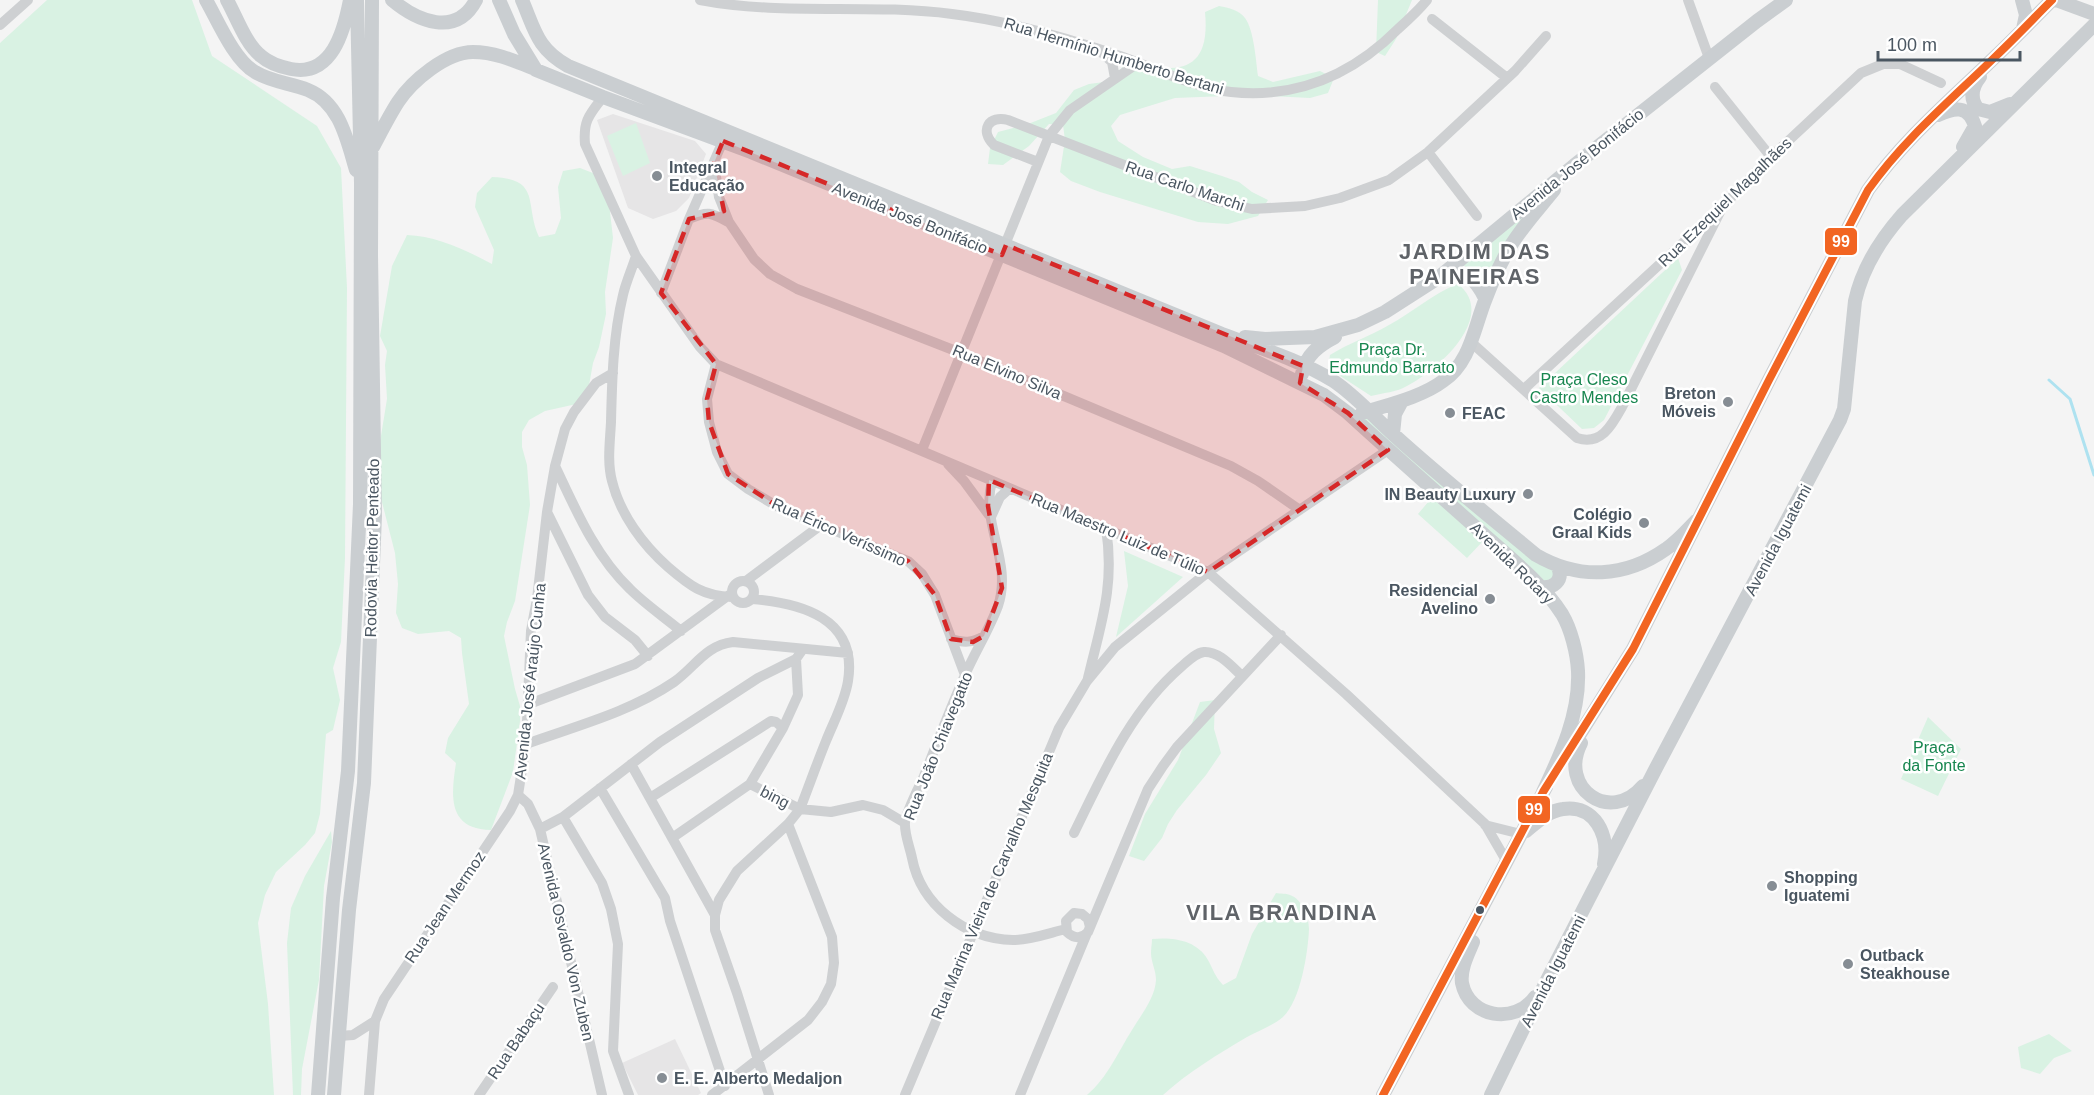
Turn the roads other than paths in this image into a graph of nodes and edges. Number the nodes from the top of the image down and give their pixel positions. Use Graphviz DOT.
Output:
graph roads {
  1 [pos="28,0"];
  2 [pos="206,0"];
  3 [pos="227,0"];
  4 [pos="350,0"];
  5 [pos="357,0"];
  6 [pos="372,0"];
  7 [pos="392,0"];
  8 [pos="476,0"];
  9 [pos="499,0"];
  10 [pos="522,0"];
  11 [pos="700,0"];
  12 [pos="826,0"];
  13 [pos="1688,0"];
  14 [pos="1786,0"];
  15 [pos="2022,0"];
  16 [pos="2054,0"];
  17 [pos="1421,2"];
  18 [pos="789,5"];
  19 [pos="840,10"];
  20 [pos="2094,14"];
  21 [pos="1432,19"];
  22 [pos="0,25"];
  23 [pos="2094,26"];
  24 [pos="2024,29"];
  25 [pos="1546,36"];
  26 [pos="1096,48"];
  27 [pos="1120,56"];
  28 [pos="1996,57"];
  29 [pos="1709,58"];
  30 [pos="1138,63"];
  31 [pos="536,69"];
  32 [pos="1126,71"];
  33 [pos="1115,78"];
  34 [pos="1508,78"];
  35 [pos="1941,83"];
  36 [pos="1715,87"];
  37 [pos="603,97"];
  38 [pos="2020,98"];
  39 [pos="1931,117"];
  40 [pos="1049,136"];
  41 [pos="723,141"];
  42 [pos="372,148"];
  43 [pos="1428,152"];
  44 [pos="1771,157"];
  45 [pos="1038,162"];
  46 [pos="714,163"];
  47 [pos="1576,164"];
  48 [pos="1947,171"];
  49 [pos="360,183"];
  50 [pos="1723,206"];
  51 [pos="1477,216"];
  52 [pos="689,219"];
  53 [pos="729,222"];
  54 [pos="1004,250"];
  55 [pos="636,256"];
  56 [pos="1447,271"];
  57 [pos="661,292"];
  58 [pos="1485,298"];
  59 [pos="1358,325"];
  60 [pos="1222,334"];
  61 [pos="1472,343"];
  62 [pos="962,353"];
  63 [pos="716,364"];
  64 [pos="1304,366"];
  65 [pos="614,373"];
  66 [pos="1301,384"];
  67 [pos="1524,389"];
  68 [pos="1402,401"];
  69 [pos="1369,411"];
  70 [pos="1348,413"];
  71 [pos="1393,434"];
  72 [pos="922,450"];
  73 [pos="1388,450"];
  74 [pos="944,460"];
  75 [pos="555,466"];
  76 [pos="992,481"];
  77 [pos="1009,489"];
  78 [pos="1300,510"];
  79 [pos="547,512"];
  80 [pos="991,518"];
  81 [pos="1697,520"];
  82 [pos="821,525"];
  83 [pos="1106,528"];
  84 [pos="1558,567"];
  85 [pos="1208,572"];
  86 [pos="1540,587"];
  87 [pos="750,590"];
  88 [pos="730,596"];
  89 [pos="681,630"];
  90 [pos="1099,633"];
  91 [pos="1281,635"];
  92 [pos="984,636"];
  93 [pos="951,639"];
  94 [pos="1115,647"];
  95 [pos="803,649"];
  96 [pos="1633,649"];
  97 [pos="848,653"];
  98 [pos="648,656"];
  99 [pos="796,659"];
  100 [pos="965,675"];
  101 [pos="1242,676"];
  102 [pos="1087,681"];
  103 [pos="529,704"];
  104 [pos="783,728"];
  105 [pos="526,744"];
  106 [pos="631,764"];
  107 [pos="1656,768"];
  108 [pos="750,784"];
  109 [pos="600,788"];
  110 [pos="1543,792"];
  111 [pos="518,795"];
  112 [pos="650,798"];
  113 [pos="800,809"];
  114 [pos="562,817"];
  115 [pos="905,823"];
  116 [pos="788,824"];
  117 [pos="1485,824"];
  118 [pos="540,829"];
  119 [pos="1074,833"];
  120 [pos="1521,834"];
  121 [pos="672,838"];
  122 [pos="1507,862"];
  123 [pos="1601,877"];
  124 [pos="1487,901"];
  125 [pos="716,915"];
  126 [pos="1066,929"];
  127 [pos="1089,930"];
  128 [pos="973,931"];
  129 [pos="1546,982"];
  130 [pos="552,987"];
  131 [pos="375,1021"];
  132 [pos="339,1036"];
  133 [pos="758,1059"];
  134 [pos="1402,1060"];
  135 [pos="725,1086"];
  136 [pos="318,1095"];
  137 [pos="334,1095"];
  138 [pos="369,1095"];
  139 [pos="479,1095"];
  140 [pos="602,1095"];
  141 [pos="630,1095"];
  142 [pos="712,1095"];
  143 [pos="769,1095"];
  144 [pos="905,1095"];
  145 [pos="1020,1095"];
  146 [pos="1383,1095"];
  147 [pos="1390,1095"];
  148 [pos="1491,1095"];
  1 -- 22 [label="street"];
  2 -- 49 [label="main road"];
  3 -- 4 [label="main road"];
  5 -- 49 [label="main road, Rodovia Heitor Penteado"];
  6 -- 42 [label="main road, Rodovia Heitor Penteado"];
  7 -- 8 [label="main road"];
  9 -- 31 [label="main road"];
  10 -- 54 [label="main road, Avenida José Bonifácio"];
  11 -- 18 [label="street, Rua Hermínio Humberto Bertani"];
  12 -- 19 [label="street"];
  13 -- 29 [label="street"];
  14 -- 29 [label="main road, Avenida José Bonifácio"];
  15 -- 24 [label="main road"];
  16 -- 20 [label="main road"];
  16 -- 24 [label="main road"];
  17 -- 30 [label="street, Rua Hermínio Humberto Bertani"];
  18 -- 19 [label="street, Rua Hermínio Humberto Bertani"];
  19 -- 26 [label="street, Rua Hermínio Humberto Bertani"];
  21 -- 34 [label="street"];
  23 -- 38 [label="main road, Avenida Iguatemi"];
  24 -- 28 [label="main road"];
  25 -- 34 [label="street, Rua Carlo Marchi"];
  26 -- 27 [label="street, Rua Hermínio Humberto Bertani"];
  26 -- 33 [label="street"];
  27 -- 30 [label="street, Rua Hermínio Humberto Bertani"];
  27 -- 32 [label="street"];
  28 -- 38 [label="main road"];
  28 -- 39 [label="main road"];
  29 -- 47 [label="main road, Avenida José Bonifácio"];
  30 -- 32 [label="street"];
  31 -- 37 [label="main road, Avenida José Bonifácio"];
  31 -- 42 [label="main road, Avenida José Bonifácio"];
  32 -- 33 [label="street"];
  33 -- 40 [label="street"];
  34 -- 43 [label="street, Rua Carlo Marchi"];
  35 -- 44 [label="street, Rua Ezequiel Magalhães"];
  36 -- 44 [label="street"];
  37 -- 41 [label="main road, Avenida José Bonifácio"];
  37 -- 55 [label="street"];
  38 -- 48 [label="main road, Avenida Iguatemi"];
  39 -- 48 [label="main road"];
  39 -- 81 [label="main road"];
  40 -- 43 [label="street, Rua Carlo Marchi"];
  40 -- 45 [label="street"];
  40 -- 45 [label="street, Rua Carlo Marchi"];
  41 -- 46 [label="street"];
  41 -- 54 [label="main road, Avenida José Bonifácio"];
  42 -- 132 [label="main road, Rodovia Heitor Penteado"];
  43 -- 51 [label="street"];
  44 -- 50 [label="street, Rua Ezequiel Magalhães"];
  45 -- 54 [label="street"];
  46 -- 52 [label="street"];
  46 -- 53 [label="street, Rua Elvino Silva"];
  47 -- 56 [label="main road, Avenida José Bonifácio"];
  47 -- 58 [label="main road"];
  48 -- 107 [label="main road, Avenida Iguatemi"];
  49 -- 136 [label="main road, Rodovia Heitor Penteado"];
  50 -- 67 [label="street, Rua Ezequiel Magalhães"];
  50 -- 67 [label="street"];
  52 -- 53 [label="street"];
  52 -- 57 [label="street"];
  53 -- 62 [label="street, Rua Elvino Silva"];
  54 -- 60 [label="main road, Avenida José Bonifácio"];
  54 -- 62 [label="street"];
  54 -- 66 [label="main road, Avenida José Bonifácio"];
  55 -- 57 [label="street"];
  55 -- 65 [label="street"];
  56 -- 58 [label="main road"];
  56 -- 59 [label="main road, Avenida José Bonifácio"];
  57 -- 63 [label="street"];
  58 -- 61 [label="main road"];
  59 -- 60 [label="main road, Avenida José Bonifácio"];
  59 -- 64 [label="main road"];
  60 -- 64 [label="main road, Avenida José Bonifácio"];
  61 -- 67 [label="street"];
  61 -- 68 [label="main road"];
  62 -- 72 [label="street"];
  62 -- 78 [label="street, Rua Elvino Silva"];
  63 -- 72 [label="street, Rua Maestro Luiz de Túlio"];
  63 -- 82 [label="street, Rua Érico Veríssimo"];
  64 -- 66 [label="main road"];
  64 -- 69 [label="main road, Avenida José Bonifácio"];
  65 -- 75 [label="street, Avenida José Araújo Cunha"];
  65 -- 88 [label="street"];
  66 -- 70 [label="main road, Avenida José Bonifácio"];
  68 -- 69 [label="main road"];
  68 -- 71 [label="main road"];
  69 -- 70 [label="main road"];
  69 -- 71 [label="main road, Avenida José Bonifácio"];
  70 -- 73 [label="main road, Avenida Rotary"];
  71 -- 84 [label="main road, Avenida Rotary"];
  72 -- 74 [label="street, Rua Maestro Luiz de Túlio"];
  73 -- 78 [label="street, Rua Marina Vieira de Carvalho Mesquita"];
  73 -- 86 [label="main road, Avenida Rotary"];
  74 -- 76 [label="street, Rua Maestro Luiz de Túlio"];
  74 -- 80 [label="street"];
  75 -- 79 [label="street, Avenida José Araújo Cunha"];
  75 -- 89 [label="street"];
  76 -- 77 [label="street, Rua Maestro Luiz de Túlio"];
  76 -- 80 [label="street, Rua João Chiavegatto"];
  77 -- 80 [label="street"];
  77 -- 83 [label="street, Rua Maestro Luiz de Túlio"];
  78 -- 85 [label="street, Rua Marina Vieira de Carvalho Mesquita"];
  79 -- 98 [label="street"];
  79 -- 103 [label="street, Avenida José Araújo Cunha"];
  80 -- 92 [label="street, Rua João Chiavegatto"];
  81 -- 84 [label="main road, Avenida Rotary"];
  81 -- 96 [label="main road"];
  82 -- 87 [label="street"];
  82 -- 93 [label="street, Rua Érico Veríssimo"];
  83 -- 85 [label="street, Rua Maestro Luiz de Túlio"];
  83 -- 90 [label="street, Rua Marina Vieira de Carvalho Mesquita"];
  84 -- 86 [label="main road"];
  85 -- 91 [label="street, Rua Maestro Luiz de Túlio"];
  85 -- 94 [label="street, Rua Marina Vieira de Carvalho Mesquita"];
  86 -- 110 [label="main road, Avenida Rotary"];
  87 -- 88 [label="street"];
  87 -- 88 [label="street"];
  87 -- 97 [label="street"];
  88 -- 89 [label="street"];
  89 -- 98 [label="street"];
  90 -- 94 [label="street"];
  90 -- 102 [label="street, Rua Marina Vieira de Carvalho Mesquita"];
  91 -- 101 [label="street"];
  91 -- 117 [label="street, Rua Maestro Luiz de Túlio"];
  92 -- 93 [label="street"];
  92 -- 100 [label="street, Rua João Chiavegatto"];
  93 -- 100 [label="street, Rua Érico Veríssimo"];
  94 -- 102 [label="street, Rua Marina Vieira de Carvalho Mesquita"];
  95 -- 97 [label="street"];
  95 -- 99 [label="street"];
  95 -- 105 [label="street"];
  96 -- 107 [label="main road"];
  96 -- 110 [label="main road"];
  97 -- 113 [label="street"];
  98 -- 103 [label="street"];
  99 -- 104 [label="street"];
  99 -- 106 [label="street"];
  100 -- 115 [label="street, Rua João Chiavegatto"];
  101 -- 119 [label="street"];
  101 -- 127 [label="street"];
  102 -- 128 [label="street, Rua Marina Vieira de Carvalho Mesquita"];
  103 -- 105 [label="street, Avenida José Araújo Cunha"];
  104 -- 108 [label="street"];
  104 -- 112 [label="street"];
  105 -- 111 [label="street, Avenida José Araújo Cunha"];
  106 -- 109 [label="street"];
  106 -- 112 [label="street"];
  107 -- 123 [label="main road, Avenida Iguatemi"];
  108 -- 113 [label="street, bing"];
  108 -- 121 [label="street"];
  109 -- 114 [label="street"];
  109 -- 135 [label="street"];
  110 -- 120 [label="main road"];
  111 -- 118 [label="street, Avenida Osvaldo Von Zuben"];
  111 -- 131 [label="street, Rua Jean Mermoz"];
  112 -- 121 [label="street"];
  113 -- 115 [label="street"];
  113 -- 116 [label="street"];
  114 -- 118 [label="street"];
  114 -- 141 [label="street"];
  115 -- 128 [label="street, Rua João Chiavegatto"];
  116 -- 125 [label="street"];
  116 -- 133 [label="street"];
  117 -- 120 [label="street"];
  117 -- 122 [label="street"];
  118 -- 140 [label="street, Avenida Osvaldo Von Zuben"];
  120 -- 122 [label="main road"];
  120 -- 123 [label="main road"];
  121 -- 125 [label="street"];
  122 -- 124 [label="main road"];
  123 -- 129 [label="main road, Avenida Iguatemi"];
  124 -- 129 [label="main road"];
  124 -- 134 [label="main road"];
  125 -- 133 [label="street"];
  126 -- 127 [label="street"];
  126 -- 127 [label="street"];
  126 -- 128 [label="street, Rua João Chiavegatto"];
  127 -- 145 [label="street"];
  128 -- 144 [label="street, Rua Marina Vieira de Carvalho Mesquita"];
  129 -- 148 [label="main road, Avenida Iguatemi"];
  130 -- 139 [label="street, Rua Babaçu"];
  131 -- 132 [label="street"];
  131 -- 138 [label="street"];
  132 -- 137 [label="main road, Rodovia Heitor Penteado"];
  133 -- 135 [label="street"];
  133 -- 143 [label="street"];
  134 -- 146 [label="main road"];
  134 -- 147 [label="street"];
  135 -- 142 [label="street"];
}
